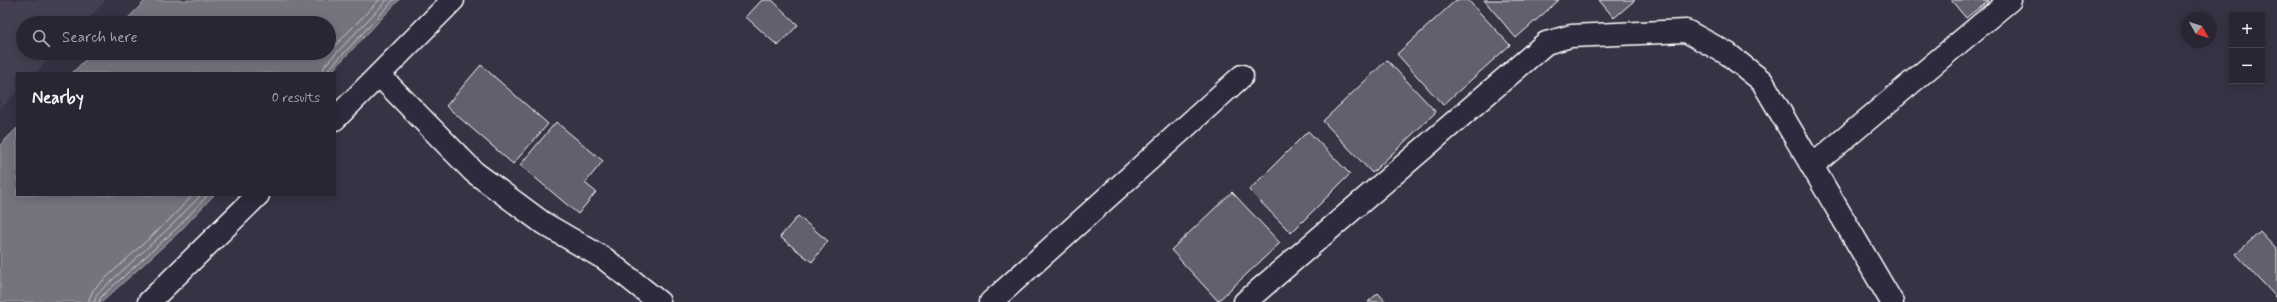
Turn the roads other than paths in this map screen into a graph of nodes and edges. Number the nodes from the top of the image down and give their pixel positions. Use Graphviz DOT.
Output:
graph roads {
  1 [pos="453,0"];
  2 [pos="2010,0"];
  3 [pos="379,75"];
  4 [pos="1242,76"];
  5 [pos="336,118"];
  6 [pos="1812,166"];
  7 [pos="257,196"];
  8 [pos="149,302"];
  9 [pos="660,302"];
  10 [pos="992,302"];
  11 [pos="1245,302"];
  12 [pos="1892,302"];
  1 -- 3 [label="street"];
  2 -- 6 [label="street"];
  3 -- 5 [label="street"];
  3 -- 9 [label="street"];
  4 -- 10 [label="street"];
  6 -- 11 [label="street"];
  6 -- 12 [label="street"];
  7 -- 8 [label="street"];
}
